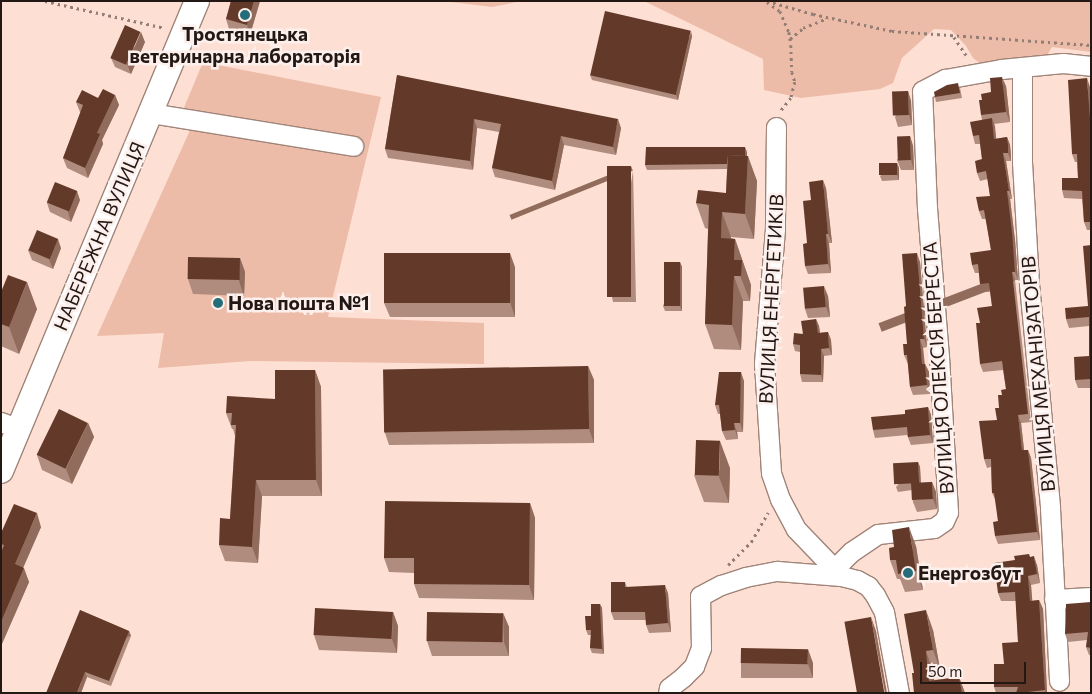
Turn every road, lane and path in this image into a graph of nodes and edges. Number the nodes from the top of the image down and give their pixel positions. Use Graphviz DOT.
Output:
graph roads {
  1 [pos="45,1"];
  2 [pos="197,1"];
  3 [pos="766,1"];
  4 [pos="832,18"];
  5 [pos="184,32"];
  6 [pos="954,36"];
  7 [pos="790,39"];
  8 [pos="1091,45"];
  9 [pos="1091,66"];
  10 [pos="1022,67"];
  11 [pos="981,73"];
  12 [pos="150,113"];
  13 [pos="776,127"];
  14 [pos="354,146"];
  15 [pos="10,425"];
  16 [pos="1,471"];
  17 [pos="774,483"];
  18 [pos="838,572"];
  19 [pos="724,584"];
  20 [pos="1091,597"];
  21 [pos="1054,599"];
  22 [pos="1058,681"];
  23 [pos="668,693"];
  24 [pos="899,693"];
  1 -- 5 [label="path"];
  2 -- 5 [label="main road, НАБЕРЕЖНА ВУЛИЦЯ"];
  3 -- 4 [label="path"];
  3 -- 7 [label="path"];
  4 -- 6 [label="path"];
  4 -- 7 [label="path"];
  5 -- 12 [label="main road, НАБЕРЕЖНА ВУЛИЦЯ"];
  6 -- 8 [label="path"];
  6 -- 11 [label="path"];
  7 -- 13 [label="path"];
  9 -- 10 [label="street"];
  10 -- 11 [label="street"];
  10 -- 21 [label="street, ВУЛИЦЯ МЕХАНІЗАТОРІВ"];
  11 -- 18 [label="street, ВУЛИЦЯ ОЛЕКСІЯ БЕРЕСТА"];
  12 -- 14 [label="street"];
  12 -- 15 [label="main road, НАБЕРЕЖНА ВУЛИЦЯ"];
  13 -- 17 [label="street, ВУЛИЦЯ ЕНЕРГЕТИКІВ"];
  15 -- 16 [label="main road, НАБЕРЕЖНА ВУЛИЦЯ"];
  17 -- 18 [label="street, ВУЛИЦЯ ЕНЕРГЕТИКІВ"];
  17 -- 19 [label="path"];
  18 -- 19 [label="street"];
  18 -- 24 [label="street, ВУЛИЦЯ ЕНЕРГЕТИКІВ"];
  19 -- 23 [label="street"];
  20 -- 21 [label="street"];
  21 -- 22 [label="street, ВУЛИЦЯ МЕХАНІЗАТОРІВ"];
}
